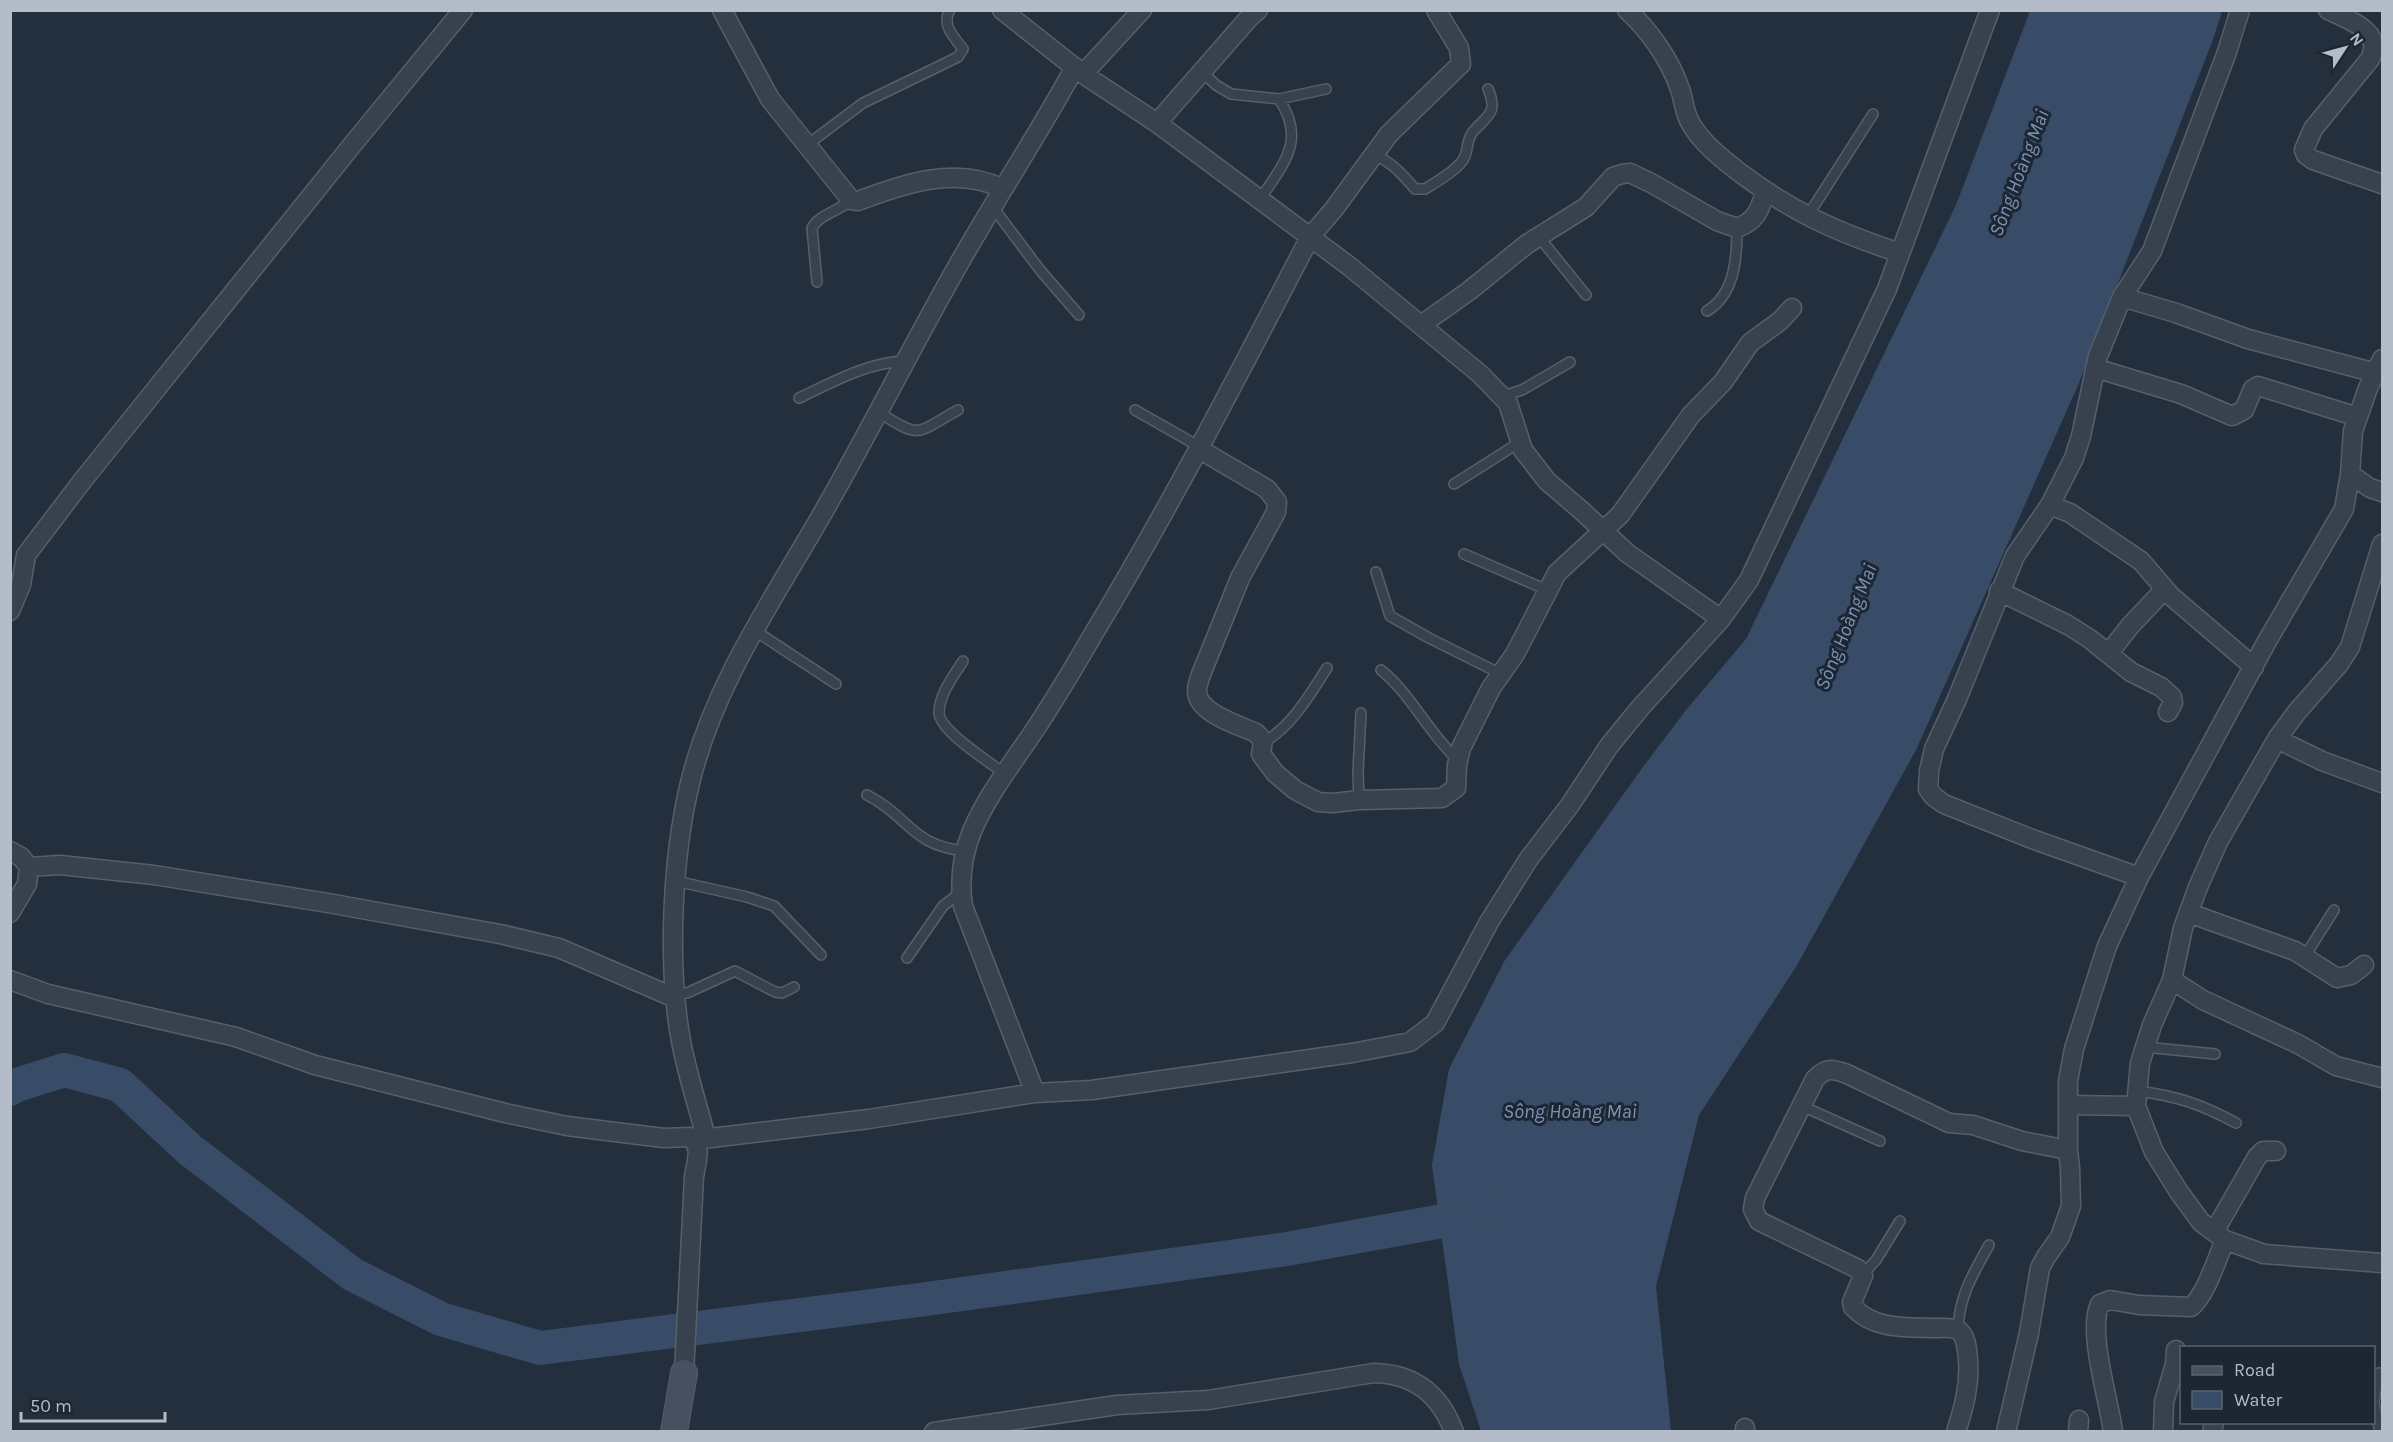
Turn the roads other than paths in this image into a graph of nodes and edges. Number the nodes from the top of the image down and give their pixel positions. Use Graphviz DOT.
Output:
graph roads {
  1 [pos="463,10"];
  2 [pos="723,10"];
  3 [pos="950,10"];
  4 [pos="1142,10"];
  5 [pos="1258,10"];
  6 [pos="1436,10"];
  7 [pos="1627,10"];
  8 [pos="1990,10"];
  9 [pos="2240,10"];
  10 [pos="2328,10"];
  11 [pos="1006,12"];
  12 [pos="1079,71"];
  13 [pos="1202,71"];
  14 [pos="1488,89"];
  15 [pos="1326,90"];
  16 [pos="1279,99"];
  17 [pos="1873,114"];
  18 [pos="1157,123"];
  19 [pos="807,145"];
  20 [pos="1374,155"];
  21 [pos="2382,184"];
  22 [pos="1003,189"];
  23 [pos="1765,192"];
  24 [pos="851,200"];
  25 [pos="1259,201"];
  26 [pos="992,206"];
  27 [pos="1807,217"];
  28 [pos="1737,228"];
  29 [pos="1311,237"];
  30 [pos="1539,237"];
  31 [pos="1900,253"];
  32 [pos="817,282"];
  33 [pos="1586,295"];
  34 [pos="2122,297"];
  35 [pos="1792,308"];
  36 [pos="1707,311"];
  37 [pos="1079,315"];
  38 [pos="1421,325"];
  39 [pos="907,361"];
  40 [pos="1570,362"];
  41 [pos="2095,368"];
  42 [pos="2377,377"];
  43 [pos="1503,396"];
  44 [pos="798,398"];
  45 [pos="958,410"];
  46 [pos="1135,410"];
  47 [pos="880,413"];
  48 [pos="2358,417"];
  49 [pos="1520,442"];
  50 [pos="1200,448"];
  51 [pos="2350,474"];
  52 [pos="1454,484"];
  53 [pos="2382,492"];
  54 [pos="2050,505"];
  55 [pos="1603,530"];
  56 [pos="2382,544"];
  57 [pos="18,551"];
  58 [pos="1464,554"];
  59 [pos="1376,572"];
  60 [pos="2165,589"];
  61 [pos="1547,590"];
  62 [pos="1999,591"];
  63 [pos="10,611"];
  64 [pos="1721,620"];
  65 [pos="754,630"];
  66 [pos="2109,653"];
  67 [pos="963,661"];
  68 [pos="2253,667"];
  69 [pos="1327,668"];
  70 [pos="1381,670"];
  71 [pos="1501,674"];
  72 [pos="836,684"];
  73 [pos="2168,712"];
  74 [pos="1361,713"];
  75 [pos="2277,739"];
  76 [pos="1263,743"];
  77 [pos="1458,760"];
  78 [pos="1004,773"];
  79 [pos="2382,783"];
  80 [pos="867,795"];
  81 [pos="1359,800"];
  82 [pos="10,851"];
  83 [pos="966,851"];
  84 [pos="29,867"];
  85 [pos="2139,877"];
  86 [pos="676,881"];
  87 [pos="961,892"];
  88 [pos="2334,910"];
  89 [pos="10,913"];
  90 [pos="2189,913"];
  91 [pos="821,955"];
  92 [pos="2305,956"];
  93 [pos="907,957"];
  94 [pos="2364,965"];
  95 [pos="10,980"];
  96 [pos="2172,980"];
  97 [pos="794,987"];
  98 [pos="675,996"];
  99 [pos="2145,1047"];
  100 [pos="2215,1054"];
  101 [pos="2382,1077"];
  102 [pos="1035,1094"];
  103 [pos="2136,1099"];
  104 [pos="2068,1105"];
  105 [pos="1802,1106"];
  106 [pos="2236,1123"];
  107 [pos="700,1139"];
  108 [pos="1880,1142"];
  109 [pos="2068,1150"];
  110 [pos="2276,1151"];
  111 [pos="1900,1221"];
  112 [pos="2220,1236"];
  113 [pos="1989,1245"];
  114 [pos="2382,1263"];
  115 [pos="1863,1274"];
  116 [pos="1958,1330"];
  117 [pos="2176,1350"];
  118 [pos="684,1373"];
  119 [pos="2379,1373"];
  120 [pos="2375,1396"];
  121 [pos="2375,1407"];
  122 [pos="674,1431"];
  123 [pos="934,1431"];
  124 [pos="1455,1431"];
  125 [pos="1956,1431"];
  126 [pos="2006,1431"];
  127 [pos="2113,1431"];
  128 [pos="2163,1431"];
  129 [pos="2380,1431"];
  1 -- 57 [label="street"];
  2 -- 19 [label="street"];
  3 -- 19 [label="lane"];
  4 -- 12 [label="street"];
  5 -- 13 [label="street"];
  6 -- 20 [label="street"];
  7 -- 23 [label="street"];
  8 -- 31 [label="street"];
  9 -- 34 [label="street"];
  10 -- 21 [label="street"];
  11 -- 12 [label="street"];
  12 -- 18 [label="street"];
  12 -- 22 [label="street"];
  13 -- 16 [label="lane"];
  13 -- 18 [label="street"];
  14 -- 20 [label="lane"];
  15 -- 16 [label="lane"];
  16 -- 25 [label="lane"];
  17 -- 27 [label="lane"];
  18 -- 25 [label="street"];
  19 -- 24 [label="street"];
  20 -- 29 [label="street"];
  22 -- 24 [label="street"];
  22 -- 26 [label="street"];
  23 -- 27 [label="street"];
  23 -- 28 [label="street"];
  24 -- 32 [label="lane"];
  25 -- 29 [label="street"];
  26 -- 37 [label="lane"];
  26 -- 39 [label="street"];
  27 -- 31 [label="street"];
  28 -- 30 [label="street"];
  28 -- 36 [label="lane"];
  29 -- 38 [label="street"];
  29 -- 50 [label="street"];
  30 -- 33 [label="lane"];
  30 -- 38 [label="street"];
  31 -- 64 [label="street"];
  34 -- 41 [label="street"];
  34 -- 42 [label="street"];
  35 -- 55 [label="street"];
  38 -- 43 [label="street"];
  39 -- 44 [label="lane"];
  39 -- 47 [label="street"];
  40 -- 43 [label="lane"];
  41 -- 48 [label="street"];
  41 -- 54 [label="street"];
  42 -- 48 [label="street"];
  43 -- 49 [label="street"];
  45 -- 47 [label="lane"];
  46 -- 50 [label="lane"];
  47 -- 65 [label="street"];
  48 -- 51 [label="street"];
  49 -- 52 [label="lane"];
  49 -- 55 [label="street"];
  50 -- 76 [label="street"];
  50 -- 78 [label="street"];
  51 -- 53 [label="street"];
  51 -- 68 [label="street"];
  54 -- 60 [label="street"];
  54 -- 62 [label="street"];
  55 -- 61 [label="street"];
  55 -- 64 [label="street"];
  56 -- 75 [label="street"];
  57 -- 63 [label="street"];
  58 -- 61 [label="lane"];
  59 -- 71 [label="lane"];
  60 -- 66 [label="street"];
  60 -- 68 [label="street"];
  61 -- 71 [label="street"];
  62 -- 66 [label="street"];
  62 -- 85 [label="street"];
  64 -- 102 [label="street"];
  65 -- 72 [label="lane"];
  65 -- 86 [label="street"];
  66 -- 73 [label="street"];
  67 -- 78 [label="lane"];
  68 -- 85 [label="street"];
  69 -- 76 [label="lane"];
  70 -- 77 [label="lane"];
  71 -- 77 [label="street"];
  74 -- 81 [label="lane"];
  75 -- 79 [label="street"];
  75 -- 90 [label="street"];
  76 -- 81 [label="street"];
  77 -- 81 [label="street"];
  78 -- 83 [label="street"];
  80 -- 83 [label="lane"];
  82 -- 84 [label="street"];
  83 -- 87 [label="street"];
  84 -- 89 [label="street"];
  84 -- 98 [label="street"];
  85 -- 104 [label="street"];
  86 -- 91 [label="lane"];
  86 -- 98 [label="street"];
  87 -- 93 [label="lane"];
  87 -- 102 [label="street"];
  88 -- 92 [label="lane"];
  90 -- 92 [label="street"];
  90 -- 96 [label="street"];
  92 -- 94 [label="street"];
  95 -- 107 [label="street"];
  96 -- 99 [label="street"];
  96 -- 101 [label="street"];
  97 -- 98 [label="lane"];
  98 -- 107 [label="street"];
  99 -- 100 [label="lane"];
  99 -- 103 [label="street"];
  102 -- 107 [label="street"];
  103 -- 104 [label="street"];
  103 -- 106 [label="lane"];
  103 -- 112 [label="street"];
  104 -- 109 [label="street"];
  105 -- 108 [label="lane"];
  105 -- 109 [label="street"];
  105 -- 115 [label="street"];
  107 -- 118 [label="street"];
  109 -- 126 [label="street"];
  110 -- 112 [label="street"];
  111 -- 115 [label="lane"];
  112 -- 114 [label="street"];
  112 -- 127 [label="street"];
  113 -- 116 [label="lane"];
  115 -- 116 [label="street"];
  116 -- 125 [label="street"];
  117 -- 128 [label="street"];
  118 -- 122 [label="street"];
  119 -- 120 [label="lane"];
  121 -- 129 [label="lane"];
  123 -- 124 [label="street"];
}
